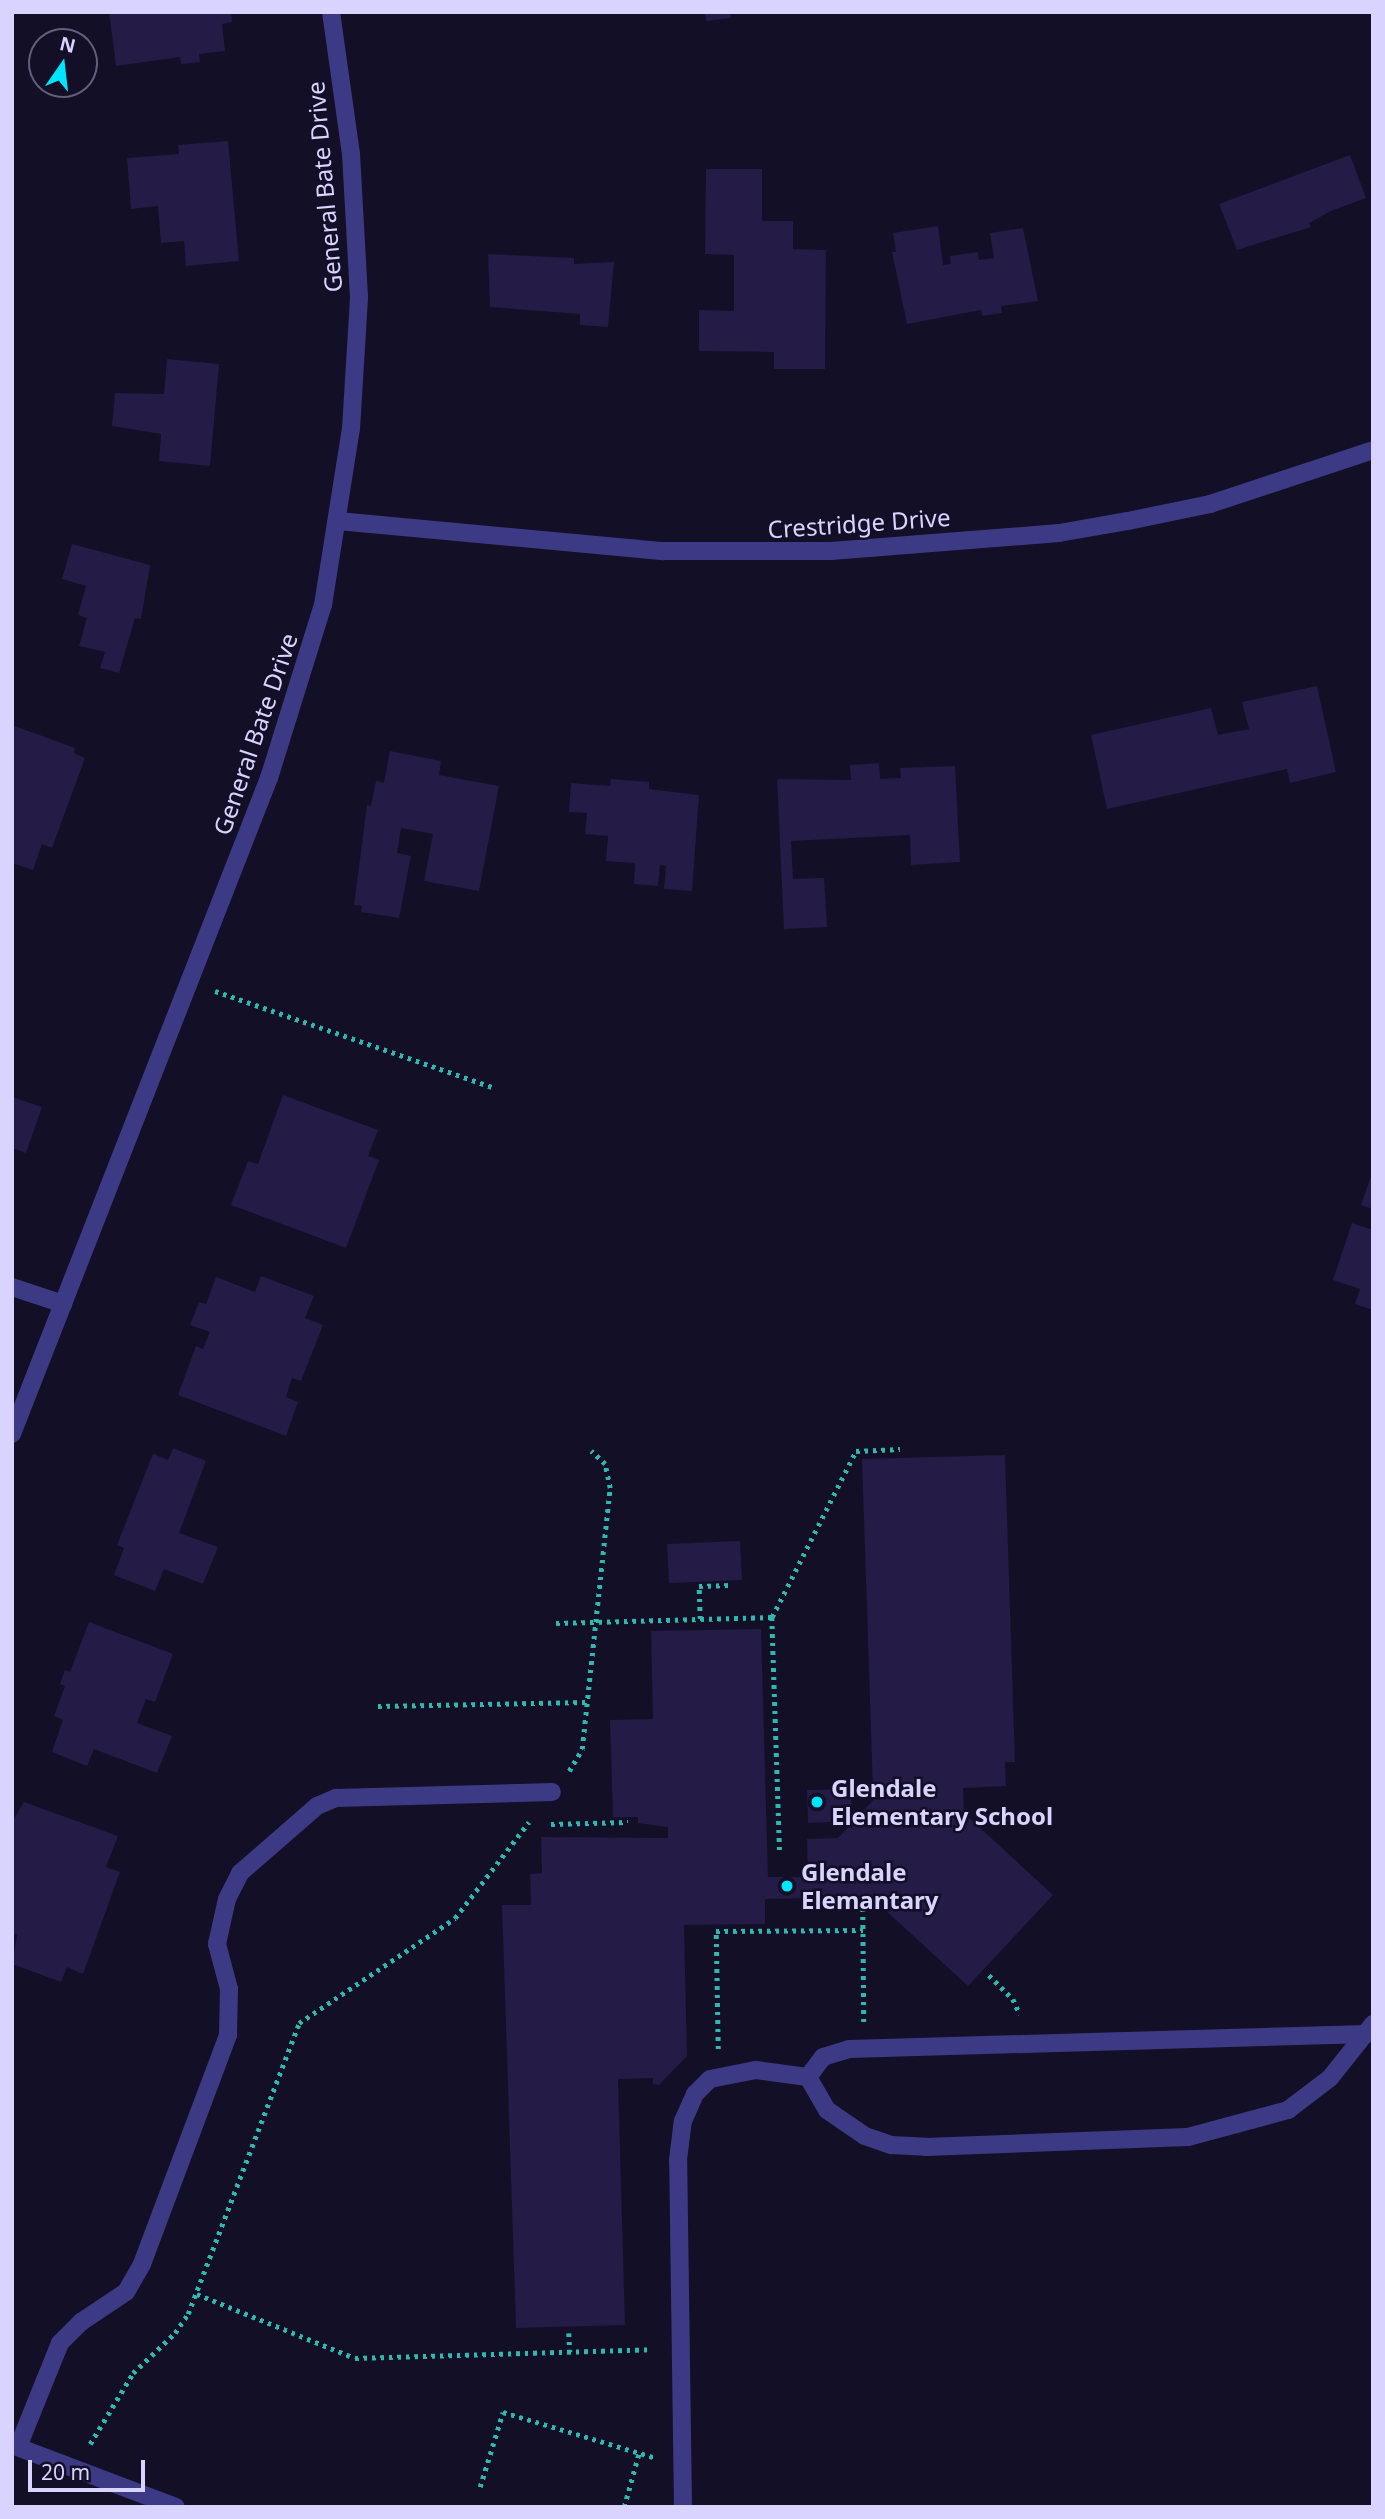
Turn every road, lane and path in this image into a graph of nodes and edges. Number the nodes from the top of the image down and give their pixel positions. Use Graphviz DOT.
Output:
graph roads {
  1 [pos="331,12"];
  2 [pos="1373,450"];
  3 [pos="338,521"];
  4 [pos="188,982"];
  5 [pos="492,1087"];
  6 [pos="12,1287"];
  7 [pos="63,1304"];
  8 [pos="12,1434"];
  9 [pos="900,1449"];
  10 [pos="591,1451"];
  11 [pos="731,1585"];
  12 [pos="772,1617"];
  13 [pos="700,1619"];
  14 [pos="593,1622"];
  15 [pos="556,1623"];
  16 [pos="586,1702"];
  17 [pos="378,1706"];
  18 [pos="552,1792"];
  19 [pos="628,1822"];
  20 [pos="527,1824"];
  21 [pos="780,1852"];
  22 [pos="863,1908"];
  23 [pos="863,1930"];
  24 [pos="989,1975"];
  25 [pos="1370,2029"];
  26 [pos="1021,2044"];
  27 [pos="864,2048"];
  28 [pos="718,2077"];
  29 [pos="808,2077"];
  30 [pos="197,2294"];
  31 [pos="569,2333"];
  32 [pos="681,2349"];
  33 [pos="570,2352"];
  34 [pos="15,2446"];
  35 [pos="639,2453"];
  36 [pos="682,2466"];
  37 [pos="76,2469"];
  38 [pos="481,2487"];
  39 [pos="176,2507"];
  40 [pos="624,2507"];
  41 [pos="683,2507"];
  1 -- 3 [label="street, General Bate Drive"];
  2 -- 3 [label="street, Crestridge Drive"];
  3 -- 4 [label="street, General Bate Drive"];
  4 -- 5 [label="path"];
  4 -- 7 [label="street, General Bate Drive"];
  6 -- 7 [label="street"];
  7 -- 8 [label="street, General Bate Drive"];
  9 -- 12 [label="path"];
  10 -- 14 [label="path"];
  11 -- 13 [label="path"];
  12 -- 13 [label="path"];
  12 -- 21 [label="path"];
  13 -- 14 [label="path"];
  14 -- 15 [label="path"];
  14 -- 16 [label="path"];
  16 -- 17 [label="path"];
  16 -- 18 [label="path"];
  18 -- 20 [label="path"];
  18 -- 34 [label="street"];
  19 -- 20 [label="path"];
  20 -- 30 [label="path"];
  22 -- 23 [label="path"];
  23 -- 27 [label="path"];
  23 -- 28 [label="path"];
  24 -- 26 [label="path"];
  25 -- 26 [label="street"];
  25 -- 29 [label="street"];
  26 -- 27 [label="street"];
  27 -- 29 [label="street"];
  28 -- 29 [label="street"];
  28 -- 32 [label="street"];
  30 -- 33 [label="path"];
  30 -- 37 [label="path"];
  31 -- 33 [label="path"];
  32 -- 33 [label="path"];
  32 -- 36 [label="street"];
  34 -- 37 [label="street"];
  35 -- 36 [label="path"];
  35 -- 38 [label="path"];
  35 -- 40 [label="path"];
  36 -- 41 [label="street"];
  37 -- 39 [label="street"];
}
